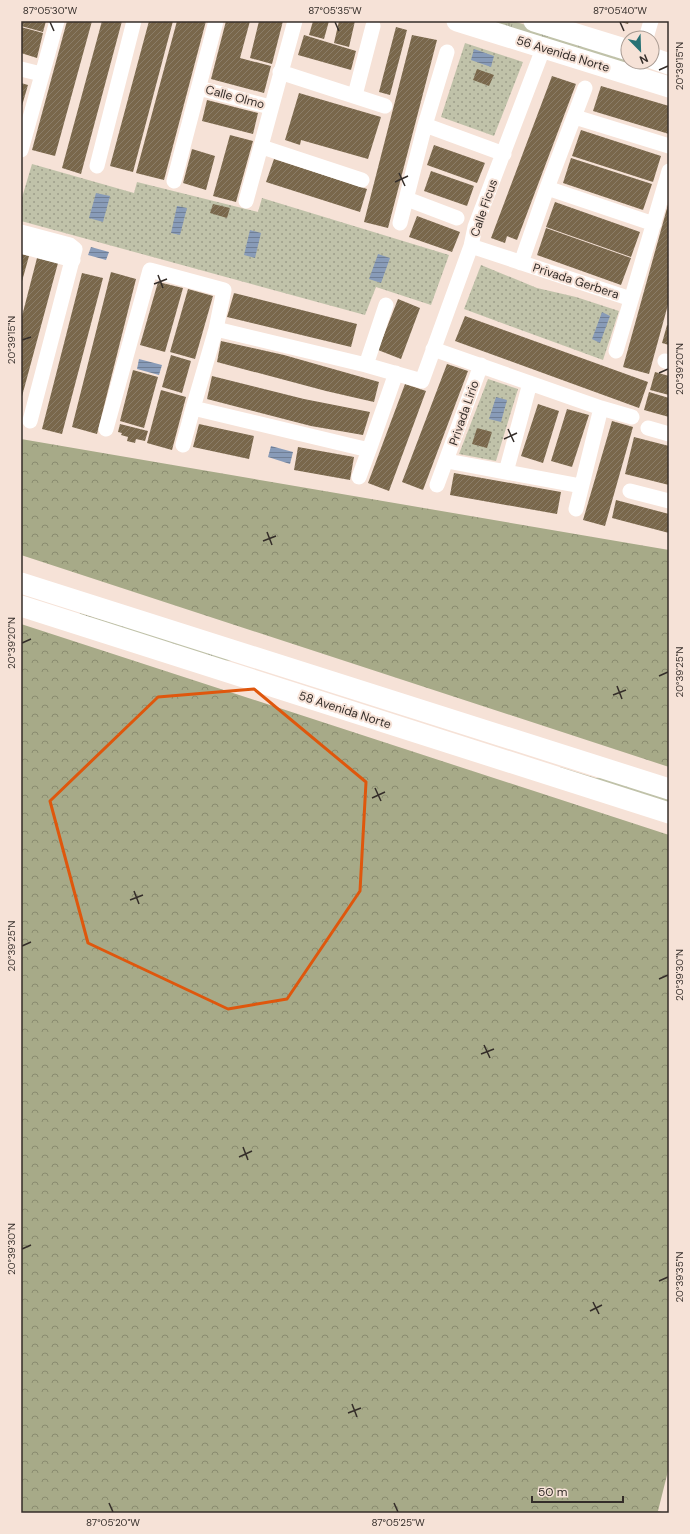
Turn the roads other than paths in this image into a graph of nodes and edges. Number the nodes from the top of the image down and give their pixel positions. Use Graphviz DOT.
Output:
graph roads {
  1 [pos="57,21"];
  2 [pos="134,21"];
  3 [pos="216,21"];
  4 [pos="295,21"];
  5 [pos="457,21"];
  6 [pos="534,21"];
  7 [pos="373,26"];
  8 [pos="620,48"];
  9 [pos="543,49"];
  10 [pos="447,52"];
  11 [pos="620,66"];
  12 [pos="21,69"];
  13 [pos="637,70"];
  14 [pos="280,72"];
  15 [pos="41,74"];
  16 [pos="669,87"];
  17 [pos="200,88"];
  18 [pos="585,88"];
  19 [pos="355,95"];
  20 [pos="385,106"];
  21 [pos="270,107"];
  22 [pos="575,118"];
  23 [pos="425,125"];
  24 [pos="669,146"];
  25 [pos="262,148"];
  26 [pos="21,150"];
  27 [pos="498,152"];
  28 [pos="97,166"];
  29 [pos="669,171"];
  30 [pos="362,180"];
  31 [pos="174,181"];
  32 [pos="547,188"];
  33 [pos="407,199"];
  34 [pos="246,201"];
  35 [pos="458,218"];
  36 [pos="400,223"];
  37 [pos="654,224"];
  38 [pos="21,232"];
  39 [pos="21,246"];
  40 [pos="472,246"];
  41 [pos="73,260"];
  42 [pos="521,263"];
  43 [pos="631,299"];
  44 [pos="386,305"];
  45 [pos="216,329"];
  46 [pos="433,349"];
  47 [pos="616,351"];
  48 [pos="366,365"];
  49 [pos="481,365"];
  50 [pos="396,373"];
  51 [pos="530,383"];
  52 [pos="193,408"];
  53 [pos="601,408"];
  54 [pos="632,417"];
  55 [pos="30,421"];
  56 [pos="106,428"];
  57 [pos="648,428"];
  58 [pos="669,434"];
  59 [pos="183,446"];
  60 [pos="369,450"];
  61 [pos="447,461"];
  62 [pos="506,472"];
  63 [pos="359,477"];
  64 [pos="437,485"];
  65 [pos="581,486"];
  66 [pos="630,491"];
  67 [pos="669,501"];
  68 [pos="576,509"];
  69 [pos="21,583"];
  70 [pos="68,598"];
  71 [pos="21,606"];
  72 [pos="61,619"];
  73 [pos="292,669"];
  74 [pos="284,691"];
  75 [pos="514,739"];
  76 [pos="508,762"];
  77 [pos="669,789"];
  78 [pos="669,812"];
  1 -- 15 [label="street"];
  2 -- 28 [label="street"];
  3 -- 17 [label="street"];
  4 -- 14 [label="street"];
  5 -- 9 [label="main road, 56 Avenida Norte"];
  6 -- 8 [label="main road, 56 Avenida Norte"];
  7 -- 19 [label="street"];
  9 -- 11 [label="main road, 56 Avenida Norte"];
  9 -- 27 [label="street, Calle Ficus"];
  10 -- 23 [label="street"];
  12 -- 15 [label="street"];
  13 -- 16 [label="main road, 56 Avenida Norte"];
  14 -- 19 [label="street"];
  14 -- 21 [label="street"];
  15 -- 26 [label="street"];
  17 -- 21 [label="street, Calle Olmo"];
  17 -- 31 [label="street"];
  18 -- 22 [label="street, Privada Gerbera"];
  19 -- 20 [label="street"];
  21 -- 25 [label="street"];
  22 -- 24 [label="street"];
  22 -- 32 [label="street, Privada Gerbera"];
  23 -- 27 [label="street"];
  23 -- 33 [label="street"];
  25 -- 30 [label="street"];
  25 -- 34 [label="street"];
  27 -- 40 [label="street, Calle Ficus"];
  29 -- 37 [label="street, Privada Gerbera"];
  32 -- 37 [label="street"];
  32 -- 42 [label="street, Privada Gerbera"];
  33 -- 35 [label="street"];
  33 -- 36 [label="street"];
  37 -- 43 [label="street, Privada Gerbera"];
  38 -- 41 [label="street"];
  39 -- 41 [label="street"];
  40 -- 42 [label="street, Privada Gerbera"];
  40 -- 46 [label="street, Calle Ficus"];
  41 -- 55 [label="street"];
  42 -- 43 [label="street, Privada Gerbera"];
  43 -- 47 [label="street, Privada Gerbera"];
  44 -- 48 [label="street"];
  45 -- 48 [label="street"];
  45 -- 52 [label="street"];
  45 -- 56 [label="street"];
  46 -- 49 [label="street, Privada Lirio"];
  46 -- 50 [label="street, Calle Ficus"];
  48 -- 50 [label="street"];
  49 -- 51 [label="street, Privada Lirio"];
  49 -- 61 [label="street, Privada Lirio"];
  50 -- 60 [label="street"];
  51 -- 53 [label="street, Privada Lirio"];
  51 -- 62 [label="street"];
  52 -- 59 [label="street"];
  52 -- 60 [label="street"];
  53 -- 54 [label="street, Privada Lirio"];
  53 -- 65 [label="street"];
  57 -- 58 [label="street"];
  60 -- 63 [label="street"];
  61 -- 62 [label="street, Privada Lirio"];
  61 -- 64 [label="street, Privada Lirio"];
  62 -- 65 [label="street, Privada Lirio"];
  65 -- 68 [label="street"];
  66 -- 67 [label="street"];
  69 -- 70 [label="main road, 58 Avenida Norte"];
  70 -- 72 [label="main road"];
  70 -- 73 [label="main road, 58 Avenida Norte"];
  71 -- 72 [label="main road, 58 Avenida Norte"];
  72 -- 74 [label="main road, 58 Avenida Norte"];
  73 -- 74 [label="main road"];
  73 -- 75 [label="main road, 58 Avenida Norte"];
  74 -- 76 [label="main road, 58 Avenida Norte"];
  75 -- 76 [label="main road"];
  75 -- 77 [label="main road, 58 Avenida Norte"];
  76 -- 78 [label="main road, 58 Avenida Norte"];
}
